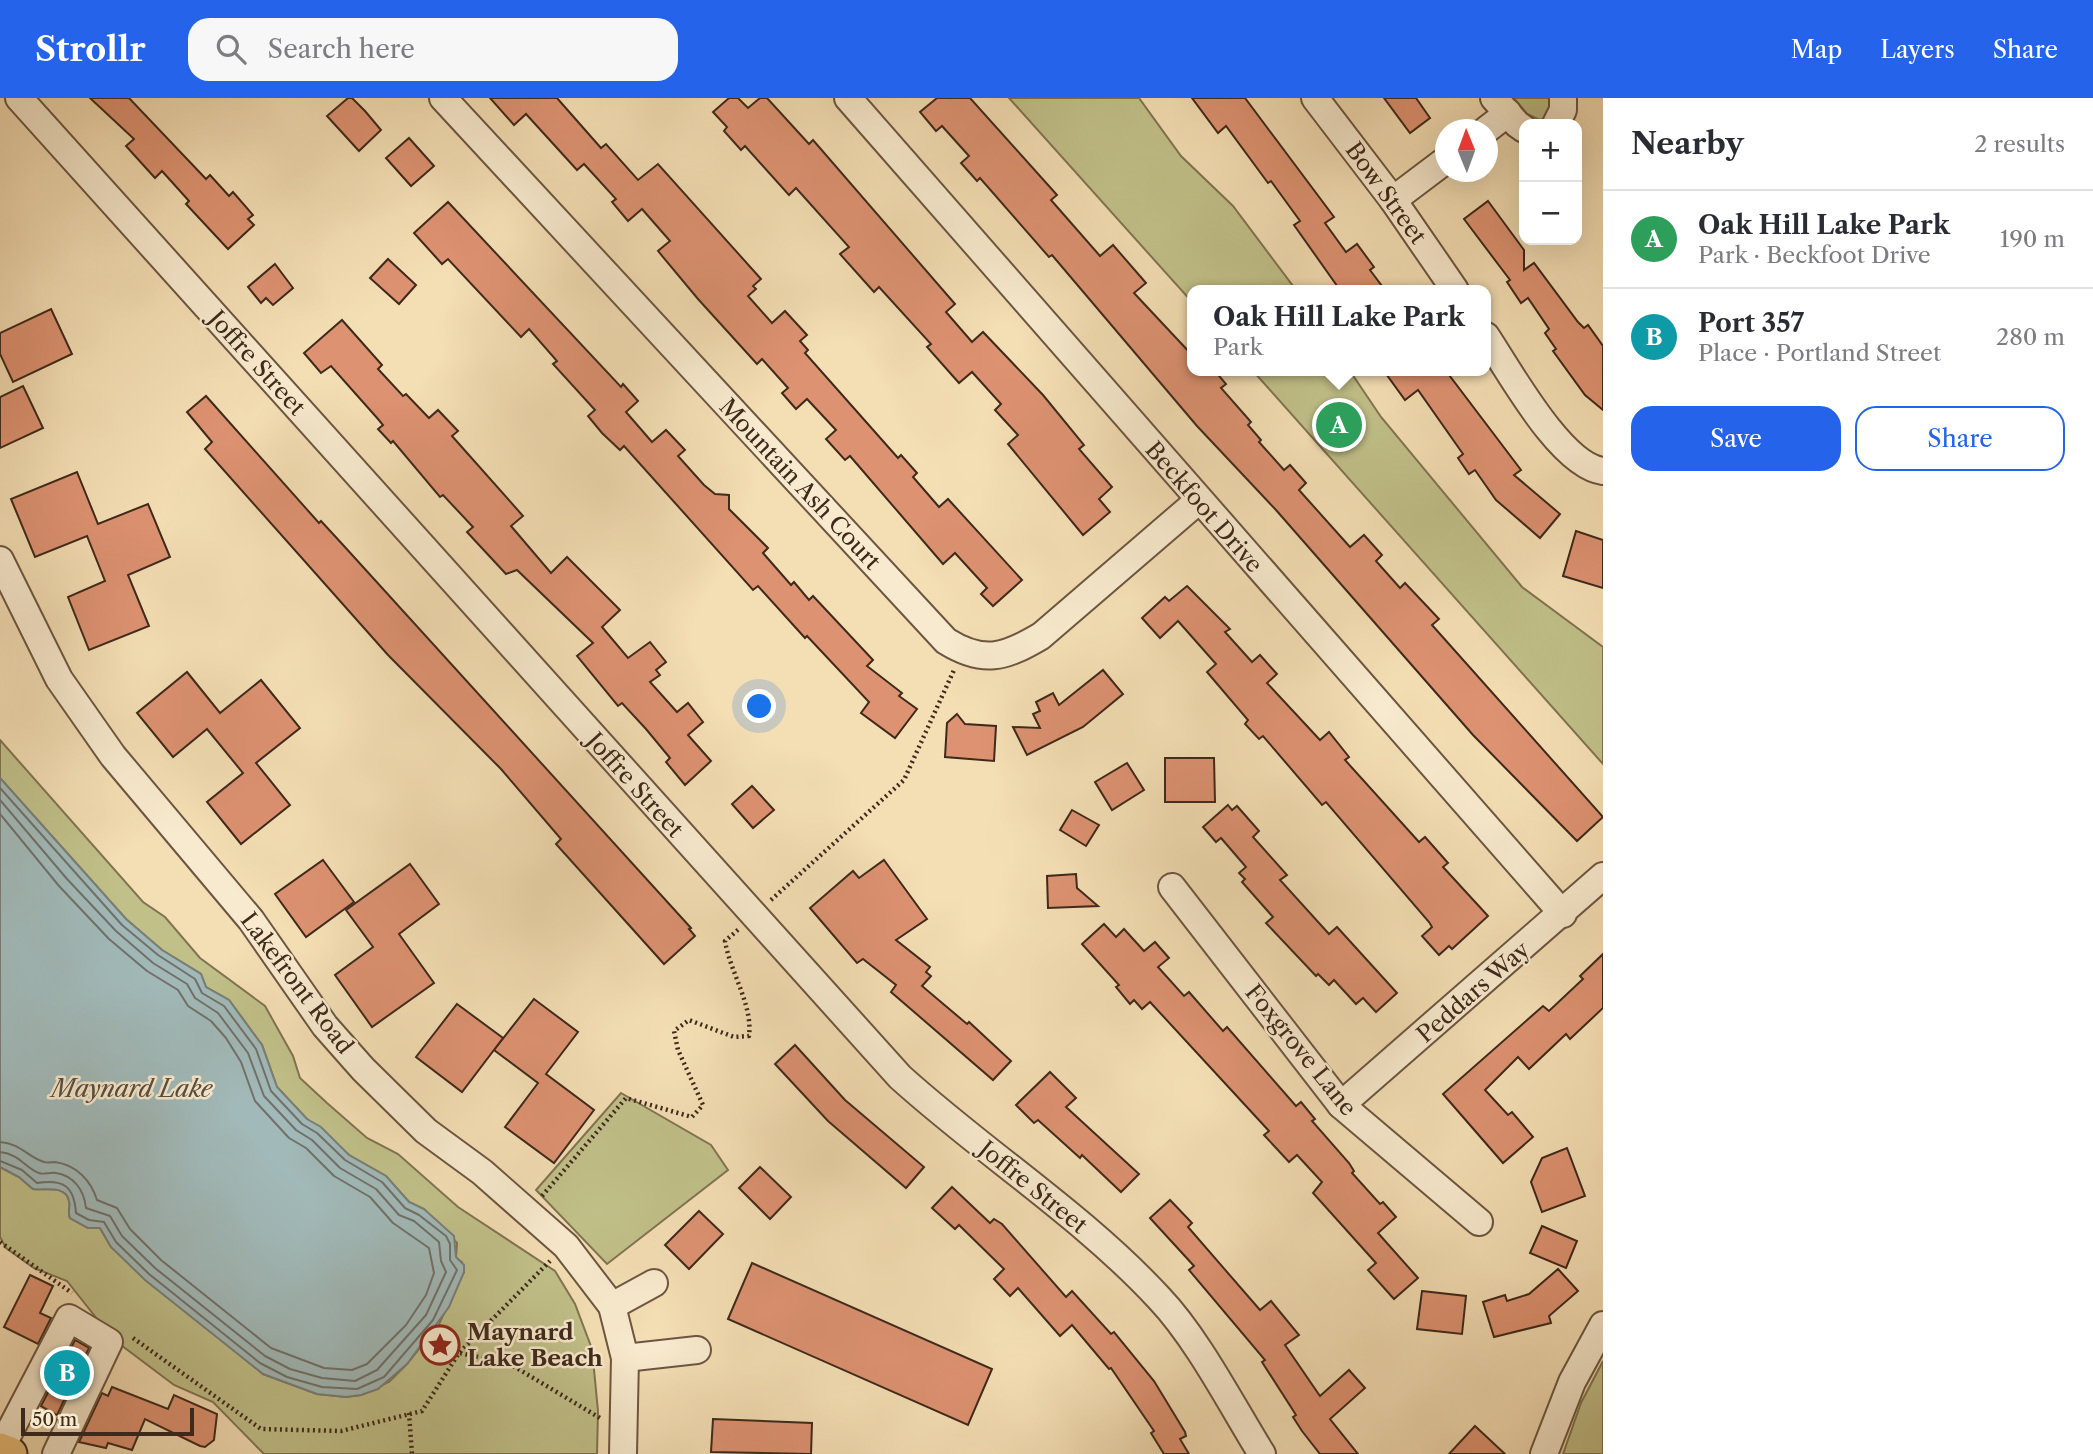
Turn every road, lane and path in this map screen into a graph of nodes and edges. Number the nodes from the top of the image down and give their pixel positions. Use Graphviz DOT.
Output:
graph roads {
  1 [pos="19,98"];
  2 [pos="443,98"];
  3 [pos="848,98"];
  4 [pos="1315,98"];
  5 [pos="1563,98"];
  6 [pos="1558,119"];
  7 [pos="1435,168"];
  8 [pos="1393,200"];
  9 [pos="1452,285"];
  10 [pos="1491,343"];
  11 [pos="1603,471"];
  12 [pos="1198,501"];
  13 [pos="0,560"];
  14 [pos="962,652"];
  15 [pos="1603,876"];
  16 [pos="1172,887"];
  17 [pos="1563,914"];
  18 [pos="753,916"];
  19 [pos="1341,1105"];
  20 [pos="528,1212"];
  21 [pos="1479,1222"];
  22 [pos="0,1242"];
  23 [pos="566,1246"];
  24 [pos="654,1283"];
  25 [pos="75,1296"];
  26 [pos="612,1306"];
  27 [pos="1603,1325"];
  28 [pos="127,1333"];
  29 [pos="697,1350"];
  30 [pos="459,1353"];
  31 [pos="625,1358"];
  32 [pos="409,1413"];
  33 [pos="625,1427"];
  34 [pos="0,1450"];
  35 [pos="10,1454"];
  36 [pos="56,1454"];
  37 [pos="412,1454"];
  38 [pos="623,1454"];
  39 [pos="1262,1454"];
  40 [pos="1544,1454"];
  1 -- 18 [label="street, Joffre Street"];
  2 -- 14 [label="street, Mountain Ash Court"];
  3 -- 12 [label="street, Beckfoot Drive"];
  4 -- 8 [label="street, Bow Street"];
  5 -- 6 [label="street"];
  7 -- 8 [label="street"];
  8 -- 9 [label="street, Bow Street"];
  10 -- 11 [label="street"];
  12 -- 14 [label="street"];
  12 -- 17 [label="street, Beckfoot Drive"];
  13 -- 20 [label="street, Lakefront Road"];
  14 -- 18 [label="path"];
  15 -- 17 [label="street, Peddars Way"];
  16 -- 19 [label="street, Foxgrove Lane"];
  17 -- 19 [label="street, Peddars Way"];
  18 -- 20 [label="path"];
  18 -- 39 [label="street, Joffre Street"];
  19 -- 21 [label="street, Foxgrove Lane"];
  20 -- 23 [label="street, Lakefront Road"];
  22 -- 25 [label="path"];
  23 -- 26 [label="street, Lakefront Road"];
  23 -- 30 [label="path"];
  24 -- 26 [label="street"];
  26 -- 31 [label="street, Lakefront Road"];
  27 -- 40 [label="street"];
  28 -- 32 [label="path"];
  29 -- 31 [label="street"];
  30 -- 32 [label="path"];
  30 -- 33 [label="path"];
  31 -- 33 [label="street, Lakefront Road"];
  32 -- 37 [label="path"];
  33 -- 38 [label="street, Lakefront Road"];
  34 -- 35 [label="main road"];
  34 -- 36 [label="street"];
}
